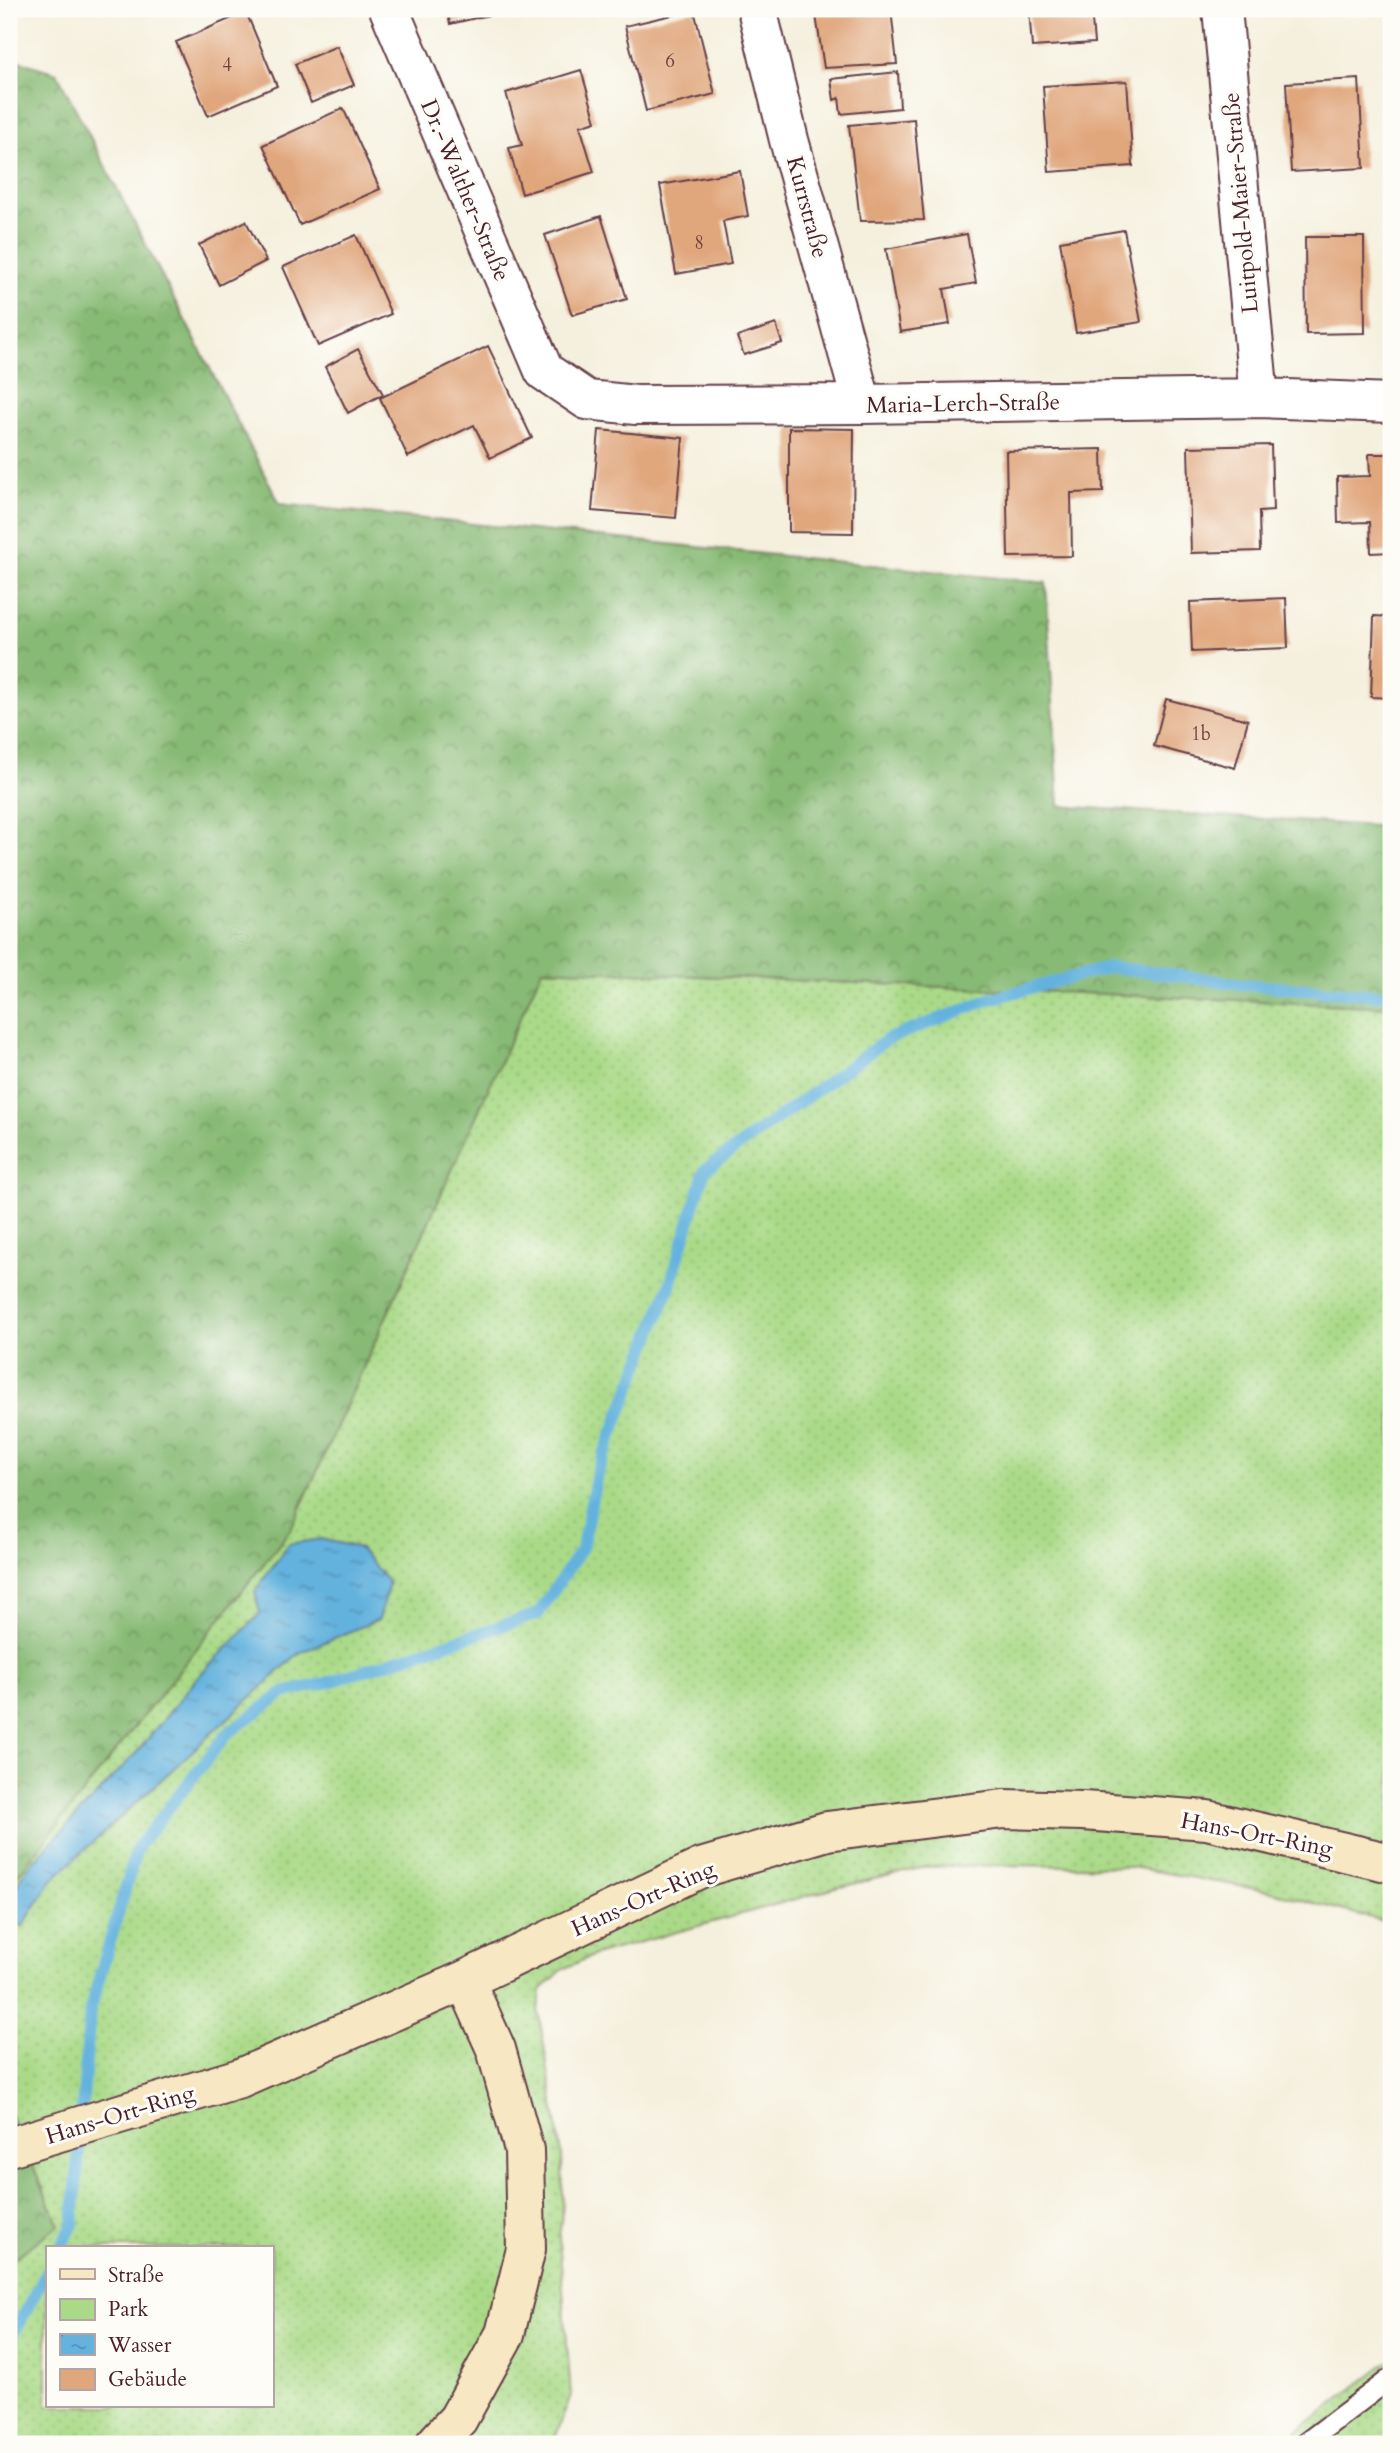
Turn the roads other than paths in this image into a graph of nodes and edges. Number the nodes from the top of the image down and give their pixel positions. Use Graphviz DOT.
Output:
graph roads {
  1 [pos="389,9"];
  2 [pos="757,9"];
  3 [pos="1222,9"];
  4 [pos="544,371"];
  5 [pos="1259,398"];
  6 [pos="1391,403"];
  7 [pos="862,404"];
  8 [pos="1391,1863"];
  9 [pos="465,1980"];
  10 [pos="9,2147"];
  11 [pos="1391,2378"];
  12 [pos="435,2444"];
  13 [pos="1304,2444"];
  1 -- 4 [label="street, Dr.-Walther-Straße"];
  2 -- 7 [label="street, Kurrstraße"];
  3 -- 5 [label="street, Luitpold-Maier-Straße"];
  4 -- 7 [label="street, Maria-Lerch-Straße"];
  5 -- 6 [label="street, Maria-Lerch-Straße"];
  5 -- 7 [label="street, Maria-Lerch-Straße"];
  8 -- 9 [label="main road, Hans-Ort-Ring"];
  9 -- 10 [label="main road, Hans-Ort-Ring"];
  9 -- 12 [label="main road"];
  11 -- 13 [label="lane"];
}
